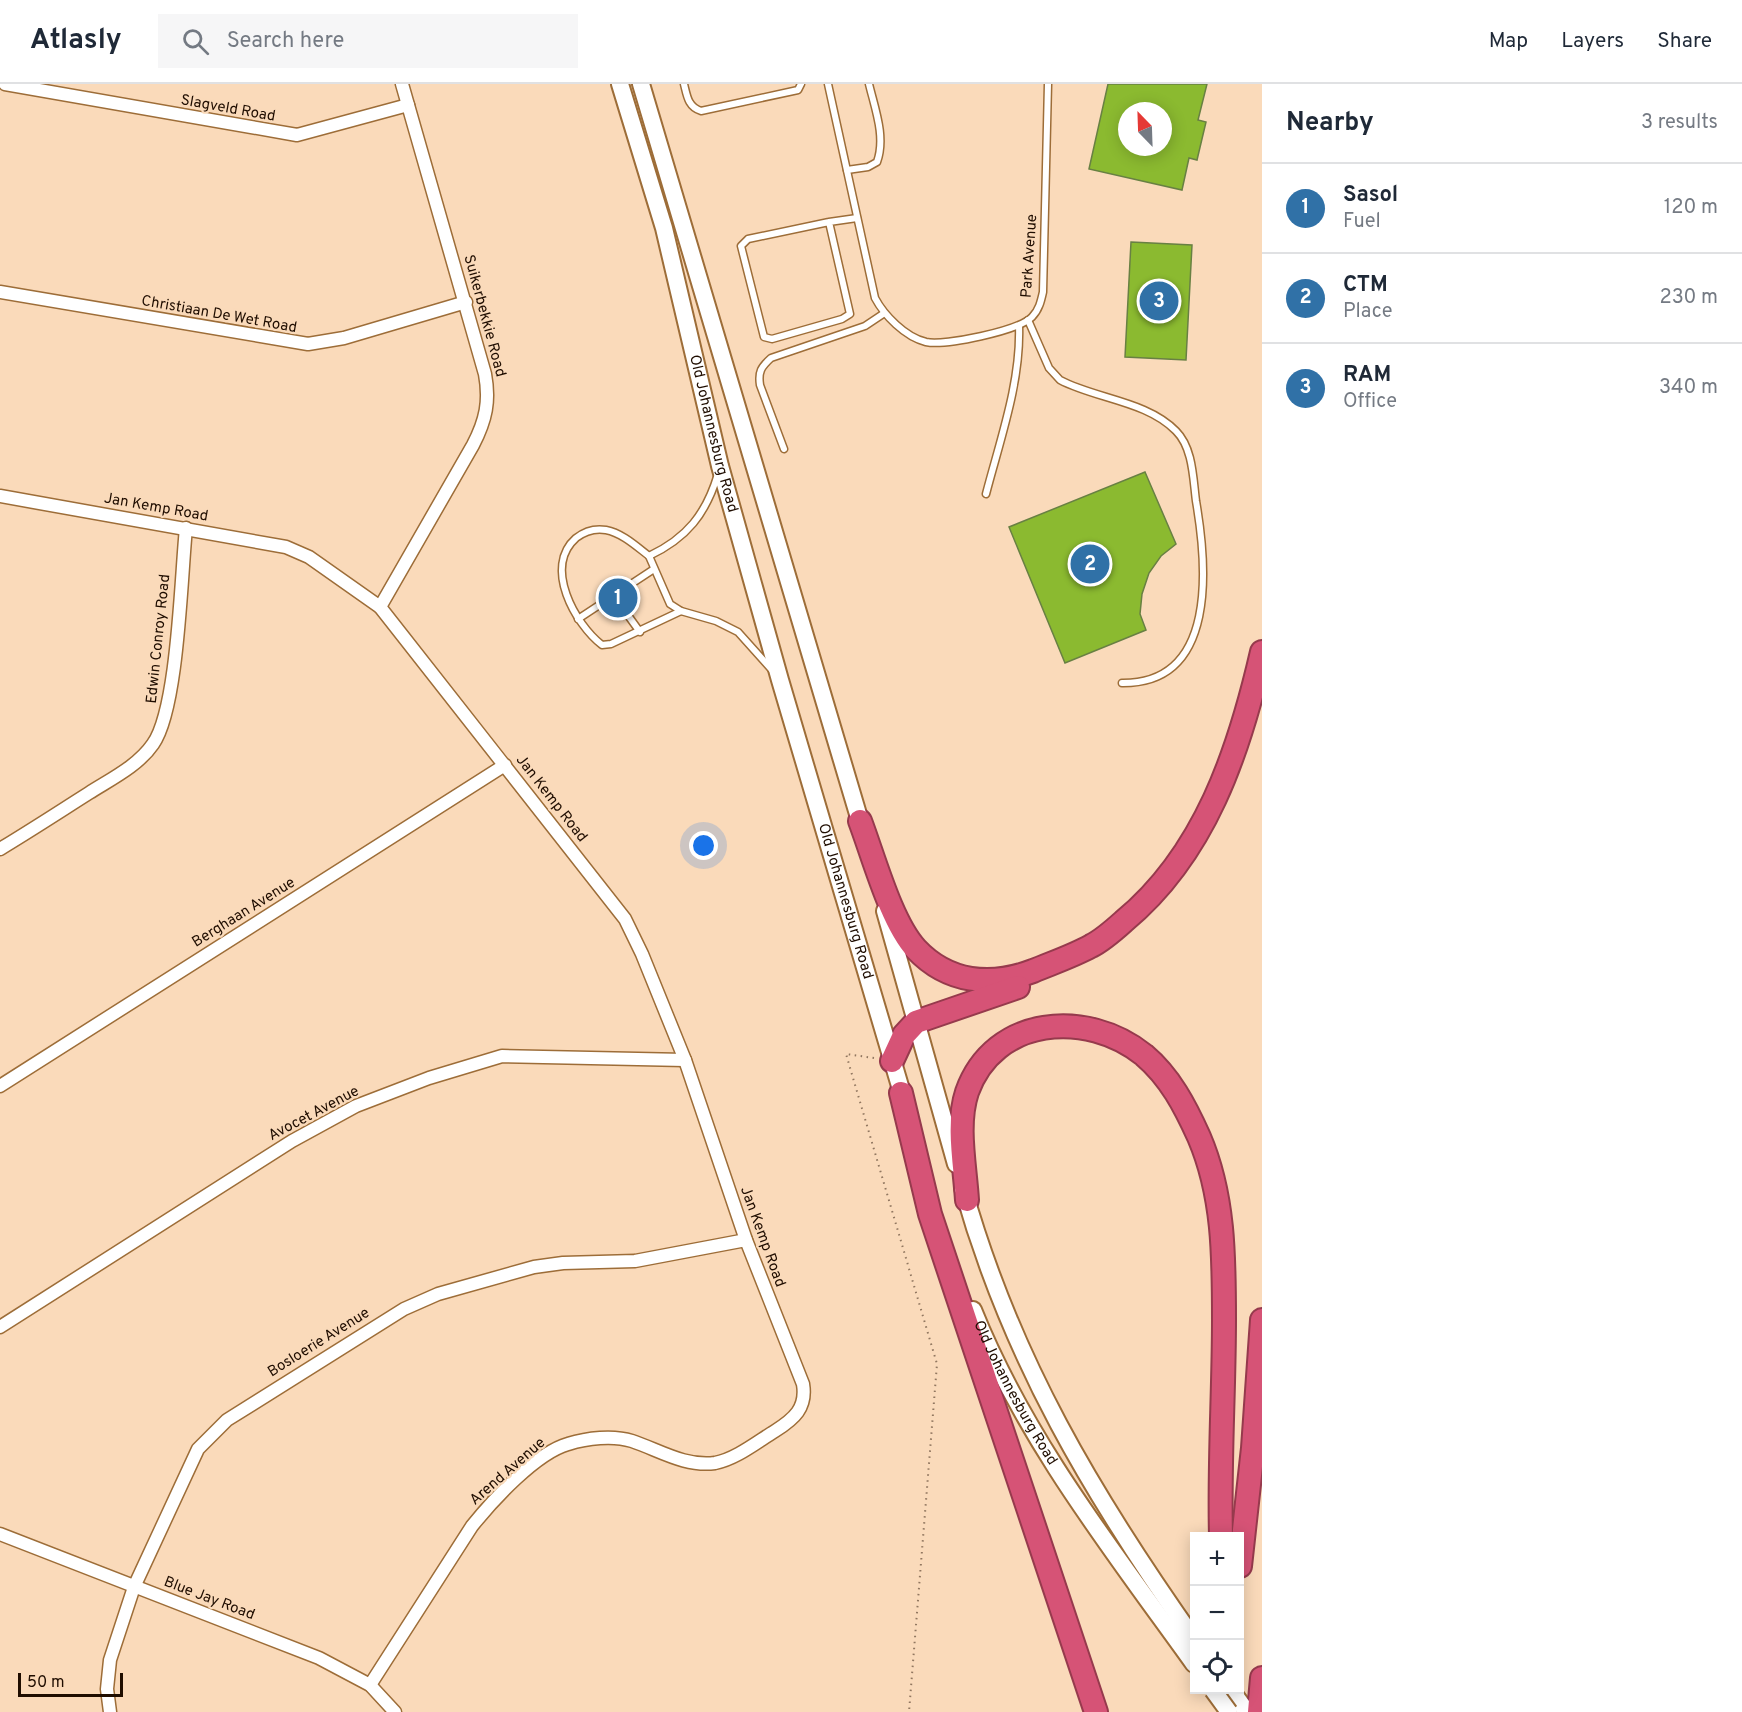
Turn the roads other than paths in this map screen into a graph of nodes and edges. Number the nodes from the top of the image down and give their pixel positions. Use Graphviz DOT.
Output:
graph roads {
  1 [pos="5,84"];
  2 [pos="402,84"];
  3 [pos="620,84"];
  4 [pos="640,84"];
  5 [pos="684,84"];
  6 [pos="801,84"];
  7 [pos="828,84"];
  8 [pos="869,84"];
  9 [pos="1048,84"];
  10 [pos="408,105"];
  11 [pos="847,170"];
  12 [pos="857,218"];
  13 [pos="829,222"];
  14 [pos="0,292"];
  15 [pos="466,302"];
  16 [pos="883,314"];
  17 [pos="1028,320"];
  18 [pos="1019,326"];
  19 [pos="784,449"];
  20 [pos="720,466"];
  21 [pos="986,494"];
  22 [pos="0,496"];
  23 [pos="186,528"];
  24 [pos="649,556"];
  25 [pos="654,569"];
  26 [pos="614,596"];
  27 [pos="380,606"];
  28 [pos="681,611"];
  29 [pos="578,619"];
  30 [pos="640,632"];
  31 [pos="1262,652"];
  32 [pos="780,680"];
  33 [pos="1122,683"];
  34 [pos="505,765"];
  35 [pos="860,821"];
  36 [pos="0,849"];
  37 [pos="1093,945"];
  38 [pos="916,1022"];
  39 [pos="685,1060"];
  40 [pos="892,1061"];
  41 [pos="0,1086"];
  42 [pos="902,1093"];
  43 [pos="967,1200"];
  44 [pos="746,1240"];
  45 [pos="1262,1320"];
  46 [pos="0,1327"];
  47 [pos="802,1405"];
  48 [pos="1221,1532"];
  49 [pos="1243,1532"];
  50 [pos="0,1534"];
  51 [pos="134,1587"];
  52 [pos="1190,1633"];
  53 [pos="1190,1658"];
  54 [pos="1262,1678"];
  55 [pos="370,1685"];
  56 [pos="1216,1694"];
  57 [pos="1225,1694"];
  58 [pos="1234,1694"];
  59 [pos="110,1712"];
  60 [pos="396,1712"];
  61 [pos="1096,1712"];
  62 [pos="1223,1712"];
  63 [pos="1229,1712"];
  64 [pos="1247,1712"];
  65 [pos="1258,1712"];
  1 -- 10 [label="street, Slagveld Road"];
  2 -- 10 [label="street, Suikerbekkie Road"];
  3 -- 20 [label="main road, Old Johannesburg Road"];
  4 -- 35 [label="main road, Old Johannesburg Road"];
  5 -- 6 [label="lane"];
  7 -- 11 [label="lane"];
  8 -- 11 [label="lane"];
  9 -- 17 [label="lane, Park Avenue"];
  10 -- 15 [label="street, Suikerbekkie Road"];
  11 -- 12 [label="lane"];
  12 -- 13 [label="lane"];
  12 -- 16 [label="lane"];
  13 -- 13 [label="lane"];
  14 -- 15 [label="street, Christiaan De Wet Road"];
  15 -- 27 [label="street, Suikerbekkie Road"];
  16 -- 18 [label="lane, Park Avenue"];
  16 -- 19 [label="lane"];
  17 -- 18 [label="lane, Park Avenue"];
  17 -- 33 [label="lane"];
  18 -- 21 [label="lane"];
  20 -- 24 [label="lane"];
  20 -- 32 [label="main road, Old Johannesburg Road"];
  22 -- 23 [label="street, Jan Kemp Road"];
  23 -- 27 [label="street, Jan Kemp Road"];
  23 -- 36 [label="street, Edwin Conroy Road"];
  24 -- 25 [label="lane"];
  24 -- 29 [label="lane"];
  25 -- 26 [label="lane"];
  25 -- 28 [label="lane"];
  26 -- 29 [label="lane"];
  26 -- 30 [label="lane"];
  27 -- 34 [label="street, Jan Kemp Road"];
  28 -- 30 [label="lane"];
  28 -- 32 [label="lane"];
  29 -- 30 [label="lane"];
  31 -- 37 [label="highway"];
  32 -- 40 [label="main road, Old Johannesburg Road"];
  34 -- 39 [label="street, Jan Kemp Road"];
  34 -- 41 [label="street, Berghaan Avenue"];
  35 -- 37 [label="highway"];
  35 -- 38 [label="main road, Old Johannesburg Road"];
  37 -- 38 [label="highway"];
  38 -- 40 [label="highway"];
  38 -- 43 [label="main road, Old Johannesburg Road"];
  39 -- 44 [label="street, Jan Kemp Road"];
  39 -- 46 [label="street, Avocet Avenue"];
  40 -- 42 [label="main road, Old Johannesburg Road"];
  42 -- 53 [label="main road, Old Johannesburg Road"];
  42 -- 61 [label="highway"];
  43 -- 48 [label="highway"];
  43 -- 52 [label="main road, Old Johannesburg Road"];
  44 -- 47 [label="street, Jan Kemp Road"];
  44 -- 51 [label="street, Bosloerie Avenue"];
  45 -- 49 [label="highway"];
  47 -- 55 [label="street, Arend Avenue"];
  50 -- 51 [label="street, Blue Jay Road"];
  51 -- 55 [label="street, Blue Jay Road"];
  51 -- 59 [label="street, Bosloerie Avenue"];
  54 -- 65 [label="highway"];
  55 -- 60 [label="street, Blue Jay Road"];
  56 -- 63 [label="main road, bridge"];
  57 -- 62 [label="highway"];
  58 -- 64 [label="main road"];
}
